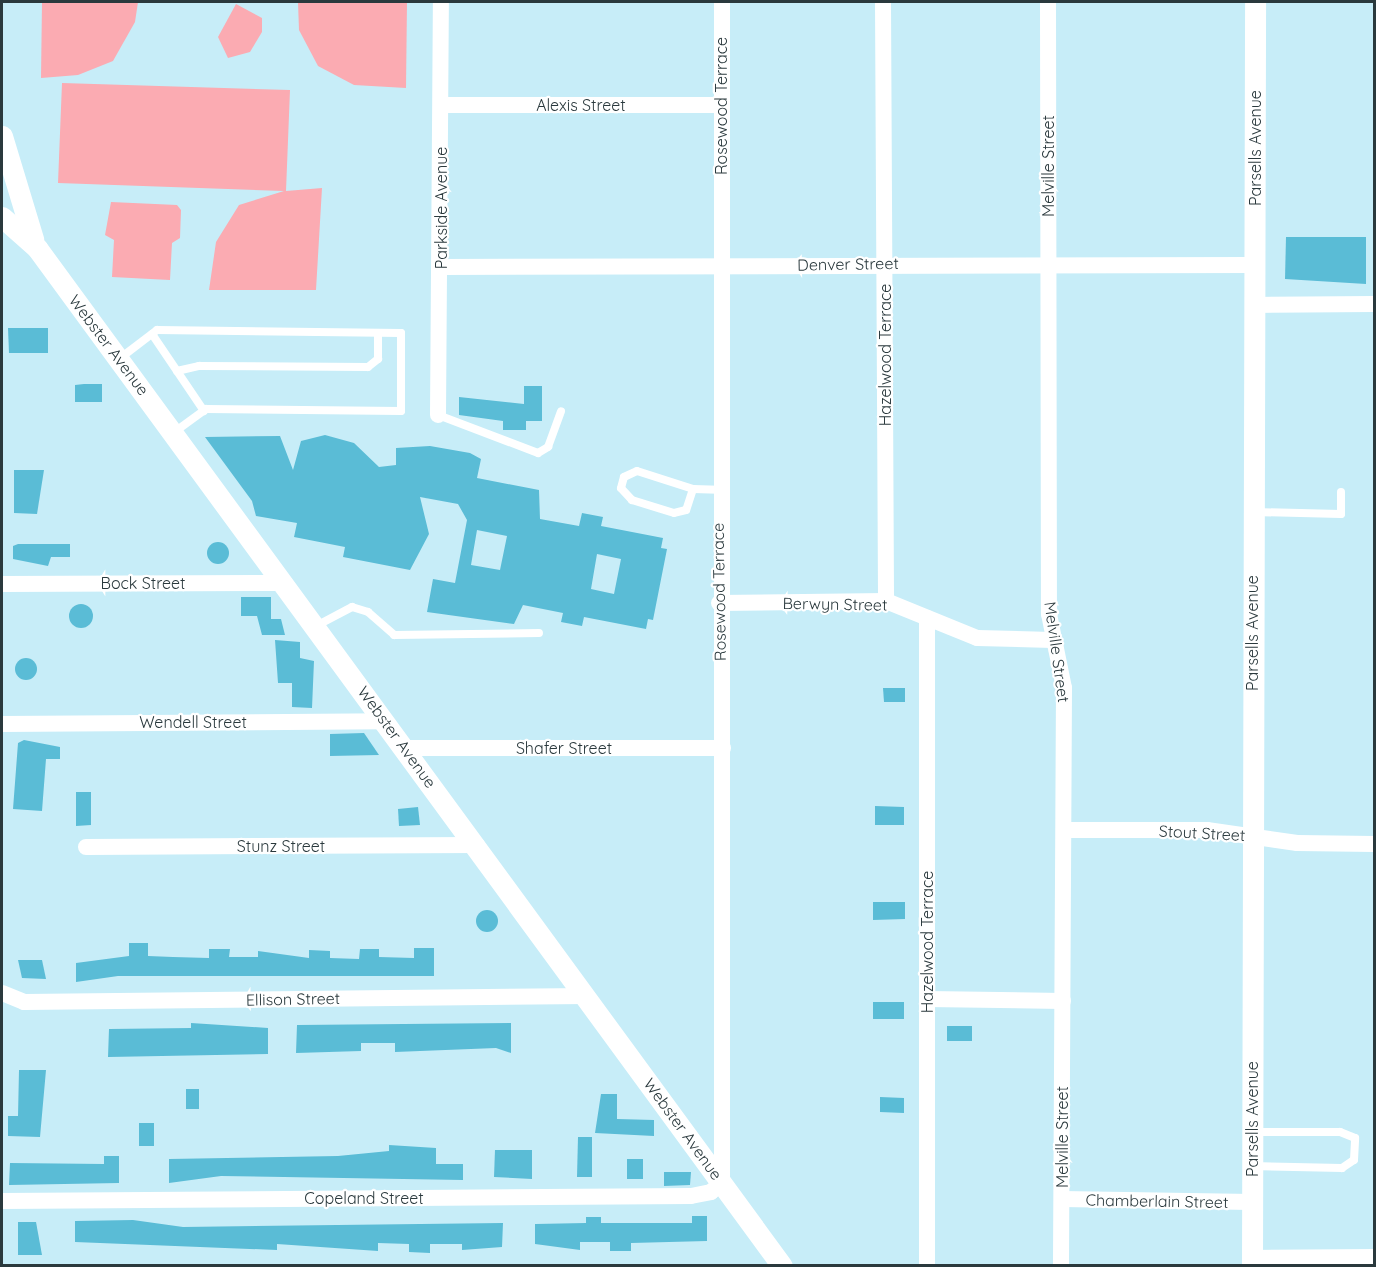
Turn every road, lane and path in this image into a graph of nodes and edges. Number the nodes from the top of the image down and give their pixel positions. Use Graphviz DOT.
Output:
graph roads {
  1 [pos="441,2"];
  2 [pos="722,2"];
  3 [pos="883,2"];
  4 [pos="1048,2"];
  5 [pos="1256,2"];
  6 [pos="441,105"];
  7 [pos="721,105"];
  8 [pos="2,136"];
  9 [pos="2,217"];
  10 [pos="37,248"];
  11 [pos="884,264"];
  12 [pos="1048,264"];
  13 [pos="1254,265"];
  14 [pos="720,266"];
  15 [pos="441,267"];
  16 [pos="1374,304"];
  17 [pos="1254,305"];
  18 [pos="378,333"];
  19 [pos="152,334"];
  20 [pos="119,358"];
  21 [pos="177,371"];
  22 [pos="204,411"];
  23 [pos="561,411"];
  24 [pos="438,415"];
  25 [pos="173,432"];
  26 [pos="693,489"];
  27 [pos="718,490"];
  28 [pos="1341,492"];
  29 [pos="1253,512"];
  30 [pos="285,583"];
  31 [pos="2,584"];
  32 [pos="886,601"];
  33 [pos="718,603"];
  34 [pos="927,618"];
  35 [pos="316,626"];
  36 [pos="539,633"];
  37 [pos="1053,640"];
  38 [pos="385,721"];
  39 [pos="2,724"];
  40 [pos="405,748"];
  41 [pos="723,748"];
  42 [pos="1065,830"];
  43 [pos="1251,836"];
  44 [pos="1374,844"];
  45 [pos="477,845"];
  46 [pos="86,847"];
  47 [pos="2,993"];
  48 [pos="587,996"];
  49 [pos="927,999"];
  50 [pos="1063,1001"];
  51 [pos="1252,1132"];
  52 [pos="1252,1166"];
  53 [pos="722,1182"];
  54 [pos="1062,1199"];
  55 [pos="2,1201"];
  56 [pos="1252,1202"];
  57 [pos="1374,1257"];
  58 [pos="1252,1262"];
  59 [pos="782,1266"];
  60 [pos="927,1266"];
  61 [pos="1061,1266"];
  1 -- 6 [label="street, Parkside Avenue"];
  2 -- 7 [label="street, Rosewood Terrace"];
  3 -- 11 [label="street, Hazelwood Terrace"];
  4 -- 12 [label="street, Melville Street"];
  5 -- 13 [label="street, Parsells Avenue"];
  6 -- 7 [label="street, Alexis Street"];
  6 -- 15 [label="street, Parkside Avenue"];
  7 -- 14 [label="street, Rosewood Terrace"];
  8 -- 10 [label="street"];
  9 -- 10 [label="street, Webster Avenue"];
  10 -- 20 [label="street, Webster Avenue"];
  11 -- 12 [label="street, Denver Street"];
  11 -- 14 [label="street, Denver Street"];
  11 -- 32 [label="street, Hazelwood Terrace"];
  12 -- 13 [label="street, Denver Street"];
  12 -- 37 [label="street, Melville Street"];
  13 -- 17 [label="street, Parsells Avenue"];
  14 -- 15 [label="street, Denver Street"];
  14 -- 27 [label="street, Rosewood Terrace"];
  15 -- 24 [label="street, Parkside Avenue"];
  16 -- 17 [label="street"];
  17 -- 29 [label="street, Parsells Avenue"];
  18 -- 19 [label="lane"];
  18 -- 21 [label="lane"];
  18 -- 22 [label="lane"];
  19 -- 20 [label="lane"];
  19 -- 21 [label="lane"];
  20 -- 25 [label="street, Webster Avenue"];
  21 -- 22 [label="lane"];
  22 -- 25 [label="lane"];
  23 -- 24 [label="lane"];
  25 -- 30 [label="street, Webster Avenue"];
  26 -- 26 [label="lane"];
  26 -- 27 [label="lane"];
  27 -- 33 [label="street, Rosewood Terrace"];
  28 -- 29 [label="lane"];
  29 -- 43 [label="street, Parsells Avenue"];
  30 -- 31 [label="street, Bock Street"];
  30 -- 35 [label="street, Webster Avenue"];
  32 -- 33 [label="street, Berwyn Street"];
  32 -- 34 [label="street, Berwyn Street"];
  33 -- 41 [label="street, Rosewood Terrace"];
  34 -- 37 [label="street, Berwyn Street"];
  34 -- 49 [label="street, Hazelwood Terrace"];
  35 -- 36 [label="lane"];
  35 -- 38 [label="street, Webster Avenue"];
  37 -- 42 [label="street, Melville Street"];
  38 -- 39 [label="street, Wendell Street"];
  38 -- 40 [label="street, Webster Avenue"];
  40 -- 41 [label="street, Shafer Street"];
  40 -- 45 [label="street, Webster Avenue"];
  41 -- 53 [label="street, Rosewood Terrace"];
  42 -- 43 [label="street, Stout Street"];
  42 -- 50 [label="street, Melville Street"];
  43 -- 44 [label="street, Stout Street"];
  43 -- 51 [label="street, Parsells Avenue"];
  45 -- 46 [label="street, Stunz Street"];
  45 -- 48 [label="street, Webster Avenue"];
  47 -- 48 [label="street, Ellison Street"];
  48 -- 53 [label="street, Webster Avenue"];
  49 -- 50 [label="street"];
  49 -- 60 [label="street, Hazelwood Terrace"];
  50 -- 54 [label="street, Melville Street"];
  51 -- 52 [label="street, Parsells Avenue"];
  51 -- 52 [label="lane"];
  52 -- 56 [label="street, Parsells Avenue"];
  53 -- 55 [label="street, Copeland Street"];
  53 -- 59 [label="street, Webster Avenue"];
  54 -- 56 [label="street, Chamberlain Street"];
  54 -- 61 [label="street, Melville Street"];
  56 -- 58 [label="street, Parsells Avenue"];
  57 -- 58 [label="street"];
}
